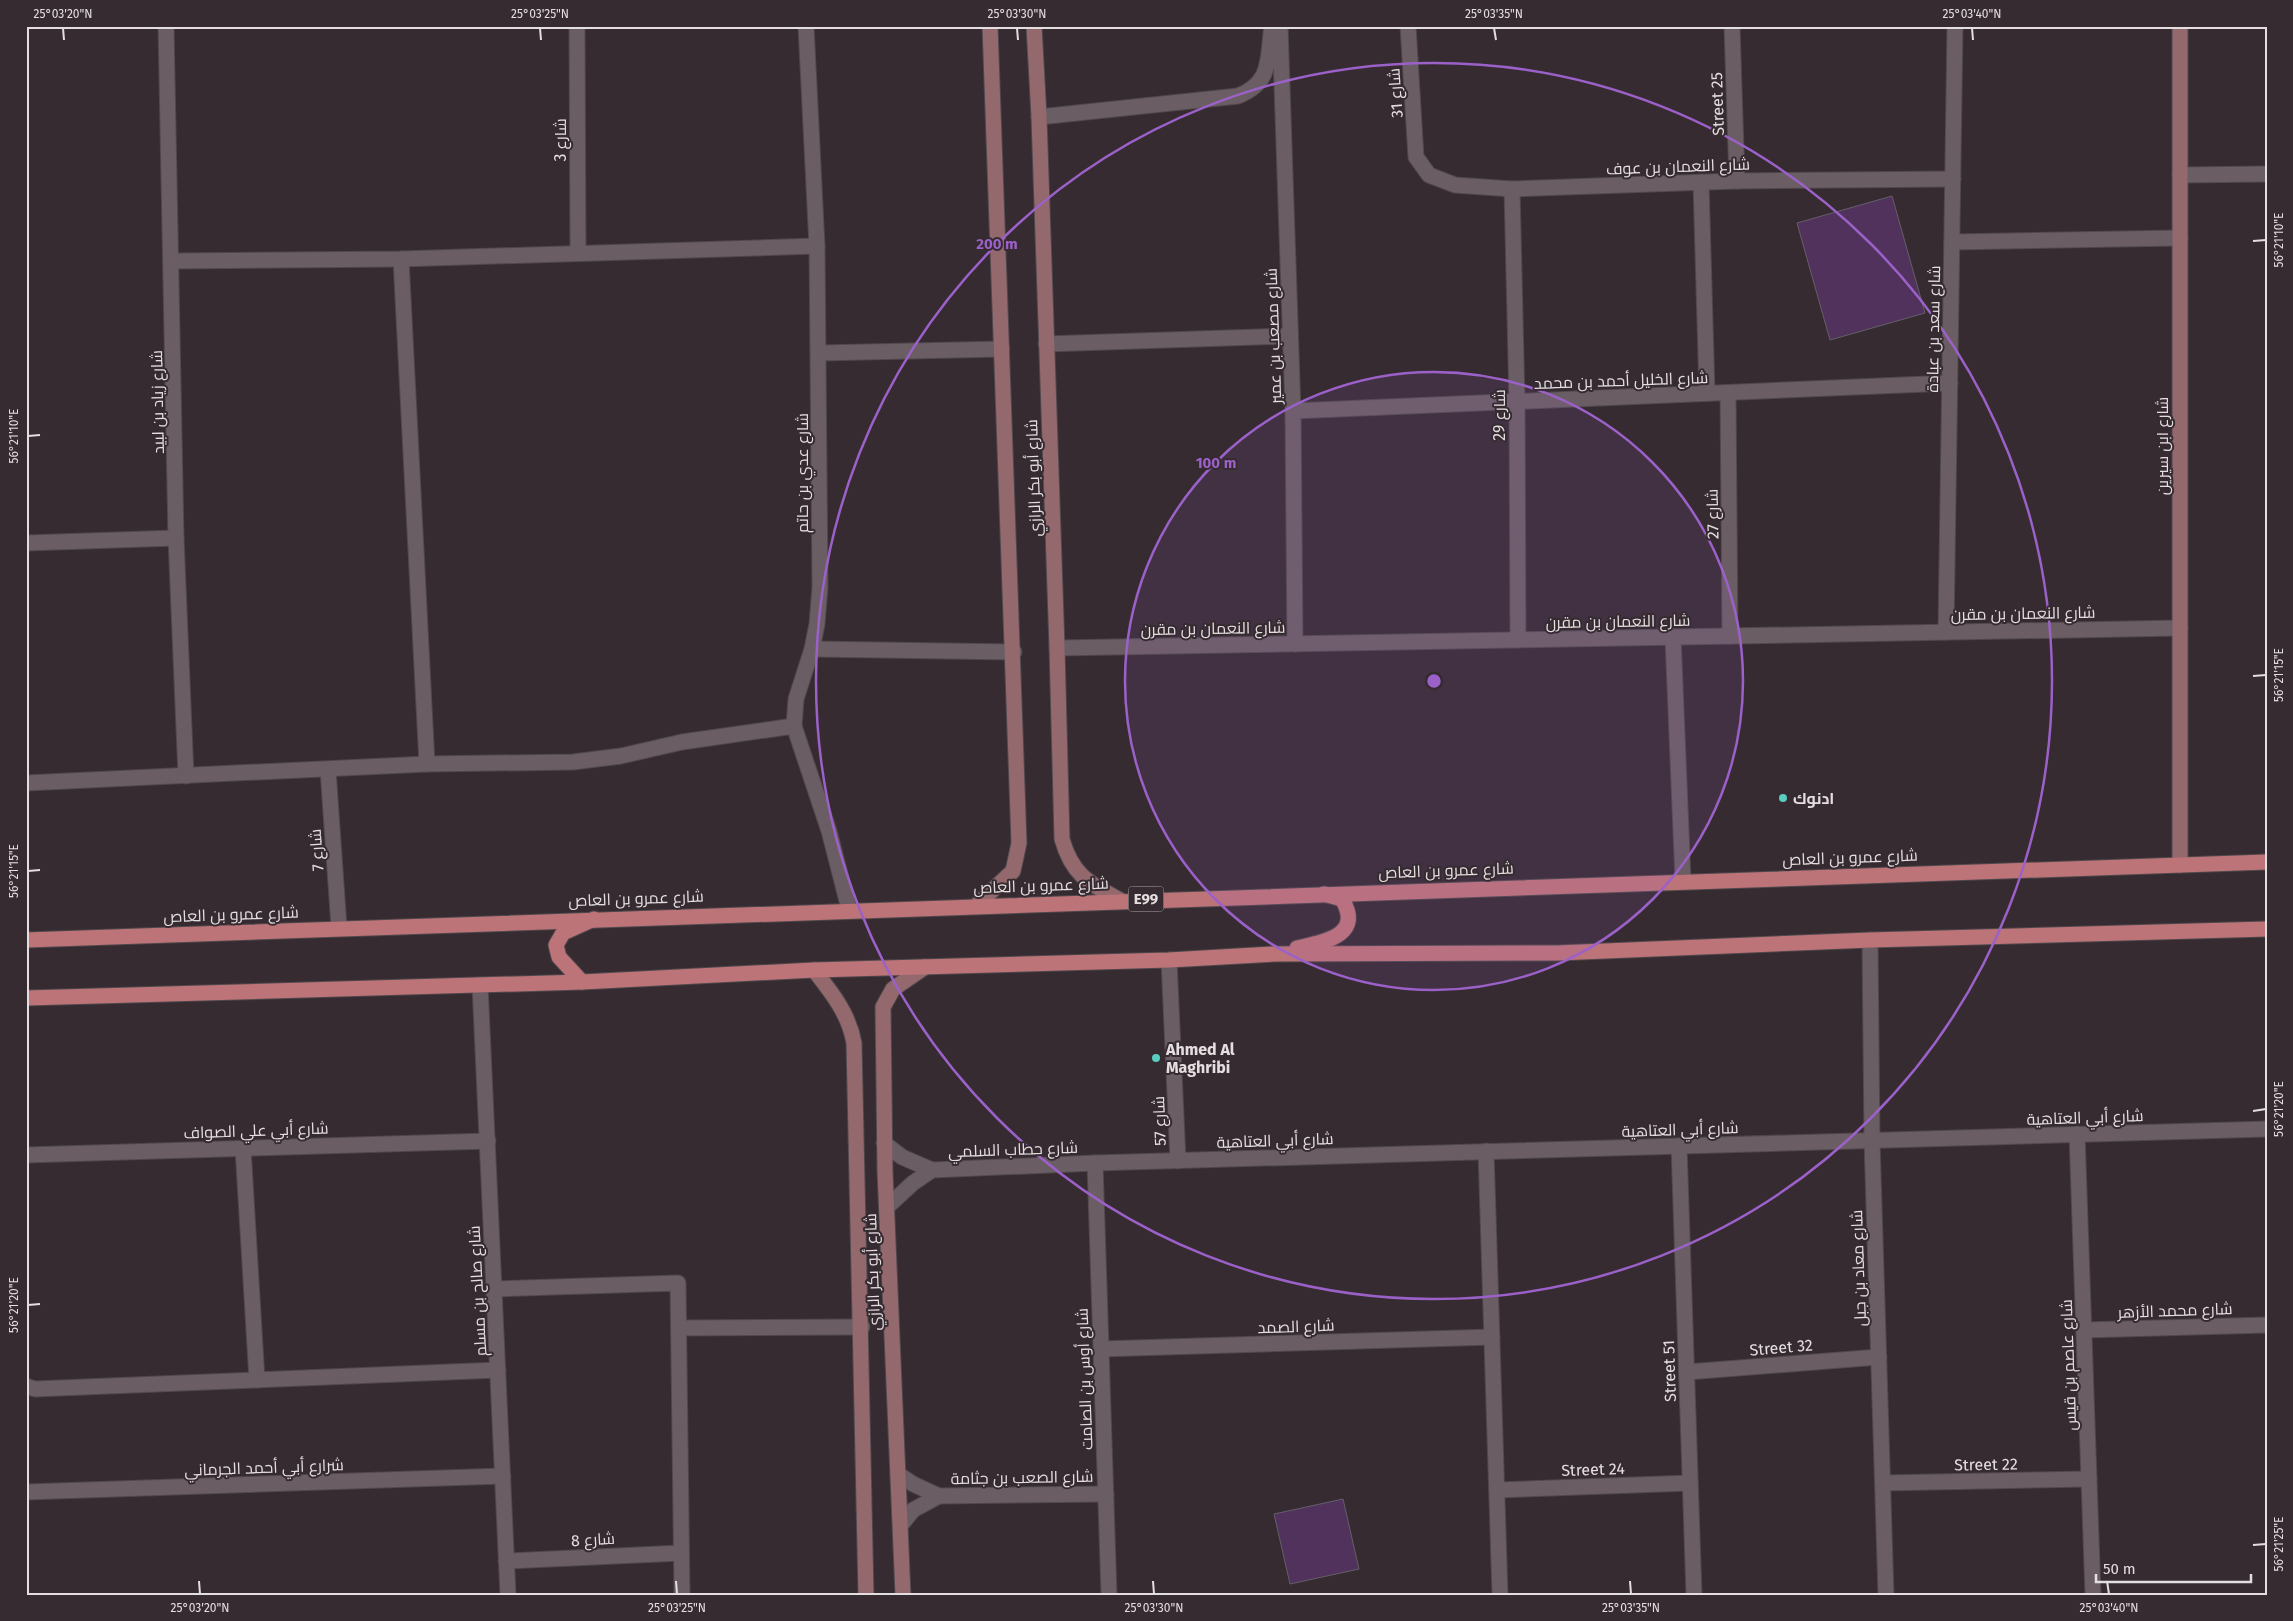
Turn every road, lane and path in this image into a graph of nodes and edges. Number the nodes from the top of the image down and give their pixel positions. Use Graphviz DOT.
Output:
graph roads {
  1 [pos="166,26"];
  2 [pos="577,26"];
  3 [pos="806,26"];
  4 [pos="990,26"];
  5 [pos="1034,26"];
  6 [pos="1272,26"];
  7 [pos="1280,26"];
  8 [pos="1408,26"];
  9 [pos="1732,26"];
  10 [pos="1955,26"];
  11 [pos="2180,26"];
  12 [pos="1039,117"];
  13 [pos="1416,157"];
  14 [pos="2267,174"];
  15 [pos="2180,175"];
  16 [pos="1953,180"];
  17 [pos="1736,181"];
  18 [pos="1701,182"];
  19 [pos="1512,189"];
  20 [pos="2180,238"];
  21 [pos="1952,242"];
  22 [pos="817,246"];
  23 [pos="578,254"];
  24 [pos="401,259"];
  25 [pos="172,261"];
  26 [pos="1290,336"];
  27 [pos="1046,344"];
  28 [pos="1002,349"];
  29 [pos="819,353"];
  30 [pos="1950,383"];
  31 [pos="1728,392"];
  32 [pos="1707,393"];
  33 [pos="1517,402"];
  34 [pos="1293,411"];
  35 [pos="176,538"];
  36 [pos="26,543"];
  37 [pos="2180,628"];
  38 [pos="1946,632"];
  39 [pos="1730,636"];
  40 [pos="1673,637"];
  41 [pos="1518,640"];
  42 [pos="1295,644"];
  43 [pos="1058,648"];
  44 [pos="812,649"];
  45 [pos="1014,652"];
  46 [pos="794,726"];
  47 [pos="427,764"];
  48 [pos="328,770"];
  49 [pos="186,776"];
  50 [pos="26,783"];
  51 [pos="2267,862"];
  52 [pos="2180,866"];
  53 [pos="1683,880"];
  54 [pos="1312,891"];
  55 [pos="1120,900"];
  56 [pos="978,904"];
  57 [pos="849,909"];
  58 [pos="603,916"];
  59 [pos="338,927"];
  60 [pos="2267,929"];
  61 [pos="26,940"];
  62 [pos="1870,940"];
  63 [pos="1274,954"];
  64 [pos="1169,960"];
  65 [pos="925,967"];
  66 [pos="814,970"];
  67 [pos="582,982"];
  68 [pos="480,985"];
  69 [pos="26,998"];
  70 [pos="2267,1129"];
  71 [pos="2077,1134"];
  72 [pos="488,1141"];
  73 [pos="1872,1141"];
  74 [pos="884,1143"];
  75 [pos="1679,1146"];
  76 [pos="243,1148"];
  77 [pos="1486,1152"];
  78 [pos="26,1155"];
  79 [pos="1178,1161"];
  80 [pos="1095,1163"];
  81 [pos="932,1170"];
  82 [pos="887,1207"];
  83 [pos="494,1289"];
  84 [pos="2267,1324"];
  85 [pos="862,1327"];
  86 [pos="679,1328"];
  87 [pos="2084,1330"];
  88 [pos="1492,1337"];
  89 [pos="1101,1349"];
  90 [pos="1879,1357"];
  91 [pos="498,1370"];
  92 [pos="1687,1372"];
  93 [pos="257,1380"];
  94 [pos="26,1386"];
  95 [pos="898,1474"];
  96 [pos="503,1476"];
  97 [pos="2089,1480"];
  98 [pos="1690,1483"];
  99 [pos="1883,1483"];
  100 [pos="1497,1490"];
  101 [pos="26,1492"];
  102 [pos="1106,1494"];
  103 [pos="939,1496"];
  104 [pos="901,1525"];
  105 [pos="682,1553"];
  106 [pos="506,1561"];
  107 [pos="508,1595"];
  108 [pos="682,1595"];
  109 [pos="866,1595"];
  110 [pos="904,1595"];
  111 [pos="1109,1595"];
  112 [pos="1500,1595"];
  113 [pos="1694,1595"];
  114 [pos="1886,1595"];
  115 [pos="2093,1595"];
  1 -- 25 [label="street, شارع زياد بن لبيد"];
  2 -- 23 [label="street, شارع 3"];
  3 -- 22 [label="street, شارع عدي بن حاتم"];
  4 -- 28 [label="street, شارع أبو بكر الرازي"];
  5 -- 12 [label="street, شارع أبو بكر الرازي"];
  6 -- 12 [label="street"];
  7 -- 26 [label="street, شارع مصعب بن عمير"];
  8 -- 13 [label="street, شارع 31"];
  9 -- 17 [label="street, Street 25"];
  10 -- 16 [label="street, شارع سعد بن عبادة"];
  11 -- 15 [label="street, شارع ابن سيرين"];
  12 -- 27 [label="street, شارع أبو بكر الرازي"];
  13 -- 19 [label="street, شارع النعمان بن عوف"];
  14 -- 15 [label="street"];
  15 -- 20 [label="street, شارع ابن سيرين"];
  16 -- 17 [label="street, شارع النعمان بن عوف"];
  16 -- 21 [label="street, شارع سعد بن عبادة"];
  17 -- 18 [label="street, شارع النعمان بن عوف"];
  18 -- 19 [label="street, شارع النعمان بن عوف"];
  18 -- 32 [label="street"];
  19 -- 33 [label="street, شارع 29"];
  20 -- 21 [label="street"];
  20 -- 37 [label="street, شارع ابن سيرين"];
  21 -- 30 [label="street, شارع سعد بن عبادة"];
  22 -- 23 [label="street"];
  22 -- 29 [label="street, شارع عدي بن حاتم"];
  23 -- 24 [label="street"];
  24 -- 25 [label="street"];
  24 -- 47 [label="street"];
  25 -- 35 [label="street, شارع زياد بن لبيد"];
  26 -- 27 [label="street"];
  26 -- 34 [label="street, شارع مصعب بن عمير"];
  27 -- 43 [label="street, شارع أبو بكر الرازي"];
  28 -- 29 [label="street"];
  28 -- 45 [label="street, شارع أبو بكر الرازي"];
  29 -- 44 [label="street, شارع عدي بن حاتم"];
  30 -- 31 [label="street, شارع الخليل أحمد بن محمد"];
  30 -- 38 [label="street, شارع سعد بن عبادة"];
  31 -- 32 [label="street, شارع الخليل أحمد بن محمد"];
  31 -- 39 [label="street, شارع 27"];
  32 -- 33 [label="street, شارع الخليل أحمد بن محمد"];
  33 -- 34 [label="street, شارع الخليل أحمد بن محمد"];
  33 -- 41 [label="street, شارع 29"];
  34 -- 42 [label="street, شارع مصعب بن عمير"];
  35 -- 36 [label="street"];
  35 -- 49 [label="street, شارع زياد بن لبيد"];
  37 -- 38 [label="street, شارع النعمان بن مقرن"];
  37 -- 52 [label="street, شارع ابن سيرين"];
  38 -- 39 [label="street, شارع النعمان بن مقرن"];
  39 -- 40 [label="street, شارع النعمان بن مقرن"];
  40 -- 41 [label="street, شارع النعمان بن مقرن"];
  40 -- 53 [label="street"];
  41 -- 42 [label="street, شارع النعمان بن مقرن"];
  42 -- 43 [label="street, شارع النعمان بن مقرن"];
  43 -- 55 [label="street, شارع أبو بكر الرازي"];
  44 -- 45 [label="street"];
  44 -- 46 [label="street, شارع عدي بن حاتم"];
  45 -- 56 [label="street, شارع أبو بكر الرازي"];
  46 -- 47 [label="street"];
  46 -- 57 [label="street, شارع عدي بن حاتم"];
  47 -- 48 [label="street"];
  48 -- 49 [label="street"];
  48 -- 59 [label="street, شارع 7"];
  49 -- 50 [label="street"];
  51 -- 52 [label="main road, شارع عمرو بن العاص / E99"];
  52 -- 53 [label="main road, شارع عمرو بن العاص / E99"];
  53 -- 54 [label="main road, شارع عمرو بن العاص / E99"];
  54 -- 55 [label="main road, شارع عمرو بن العاص / E99"];
  54 -- 63 [label="main road"];
  55 -- 56 [label="main road, شارع عمرو بن العاص / E99"];
  56 -- 57 [label="main road, شارع عمرو بن العاص / E99"];
  57 -- 58 [label="main road, شارع عمرو بن العاص / E99"];
  58 -- 59 [label="main road, شارع عمرو بن العاص / E99"];
  58 -- 67 [label="main road"];
  59 -- 61 [label="main road, شارع عمرو بن العاص / E99"];
  60 -- 62 [label="main road"];
  62 -- 63 [label="main road"];
  62 -- 73 [label="street, شارع معاد بن جبل"];
  63 -- 64 [label="main road"];
  64 -- 65 [label="main road"];
  64 -- 79 [label="street, شارع 57"];
  65 -- 66 [label="main road"];
  65 -- 74 [label="street, شارع أبو بكر الرازي"];
  66 -- 67 [label="main road"];
  66 -- 85 [label="street, شارع أبو بكر الرازي"];
  67 -- 68 [label="main road"];
  68 -- 69 [label="main road"];
  68 -- 72 [label="street, شارع صالح بن مسلم"];
  70 -- 71 [label="street, شارع أبي العتاهية"];
  71 -- 73 [label="street, شارع أبي العتاهية"];
  71 -- 87 [label="street, شارع عاصم بن قيس"];
  72 -- 76 [label="street, شارع أبي علي الصواف"];
  72 -- 83 [label="street, شارع صالح بن مسلم"];
  73 -- 75 [label="street, شارع أبي العتاهية"];
  73 -- 90 [label="street, شارع معاد بن جبل"];
  74 -- 81 [label="street"];
  74 -- 82 [label="street, شارع أبو بكر الرازي"];
  75 -- 77 [label="street, شارع أبي العتاهية"];
  75 -- 92 [label="street, Street 51"];
  76 -- 78 [label="street, شارع أبي علي الصواف"];
  76 -- 93 [label="street"];
  77 -- 79 [label="street, شارع أبي العتاهية"];
  77 -- 88 [label="street"];
  79 -- 80 [label="street, شارع أبي العتاهية"];
  80 -- 81 [label="street, شارع حطاب السلمي"];
  80 -- 89 [label="street, شارع أوس بن الصامت"];
  81 -- 82 [label="street"];
  82 -- 95 [label="street, شارع أبو بكر الرازي"];
  83 -- 86 [label="street"];
  83 -- 91 [label="street, شارع صالح بن مسلم"];
  84 -- 87 [label="street, شارع محمد اﻷزهر"];
  85 -- 86 [label="street"];
  85 -- 109 [label="street, شارع أبو بكر الرازي"];
  86 -- 105 [label="street"];
  87 -- 97 [label="street, شارع عاصم بن قيس"];
  88 -- 89 [label="street, شارع الصمد"];
  88 -- 100 [label="street"];
  89 -- 102 [label="street, شارع أوس بن الصامت"];
  90 -- 92 [label="street, Street 32"];
  90 -- 99 [label="street, شارع معاد بن جبل"];
  91 -- 93 [label="street"];
  91 -- 96 [label="street, شارع صالح بن مسلم"];
  92 -- 98 [label="street, Street 51"];
  93 -- 94 [label="street"];
  95 -- 103 [label="street"];
  95 -- 104 [label="street, شارع أبو بكر الرازي"];
  96 -- 101 [label="street, شرارع أبي أحمد الجرماني"];
  96 -- 106 [label="street, شارع صالح بن مسلم"];
  97 -- 99 [label="street, Street 22"];
  97 -- 115 [label="street, شارع عاصم بن قيس"];
  98 -- 100 [label="street, Street 24"];
  98 -- 113 [label="street, Street 51"];
  99 -- 114 [label="street, شارع معاد بن جبل"];
  100 -- 112 [label="street"];
  102 -- 103 [label="street, شارع الصعب بن جثامة"];
  102 -- 111 [label="street, شارع أوس بن الصامت"];
  103 -- 104 [label="street"];
  104 -- 110 [label="street, شارع أبو بكر الرازي"];
  105 -- 106 [label="street, شارع 8"];
  105 -- 108 [label="street"];
  106 -- 107 [label="street, شارع صالح بن مسلم"];
}
